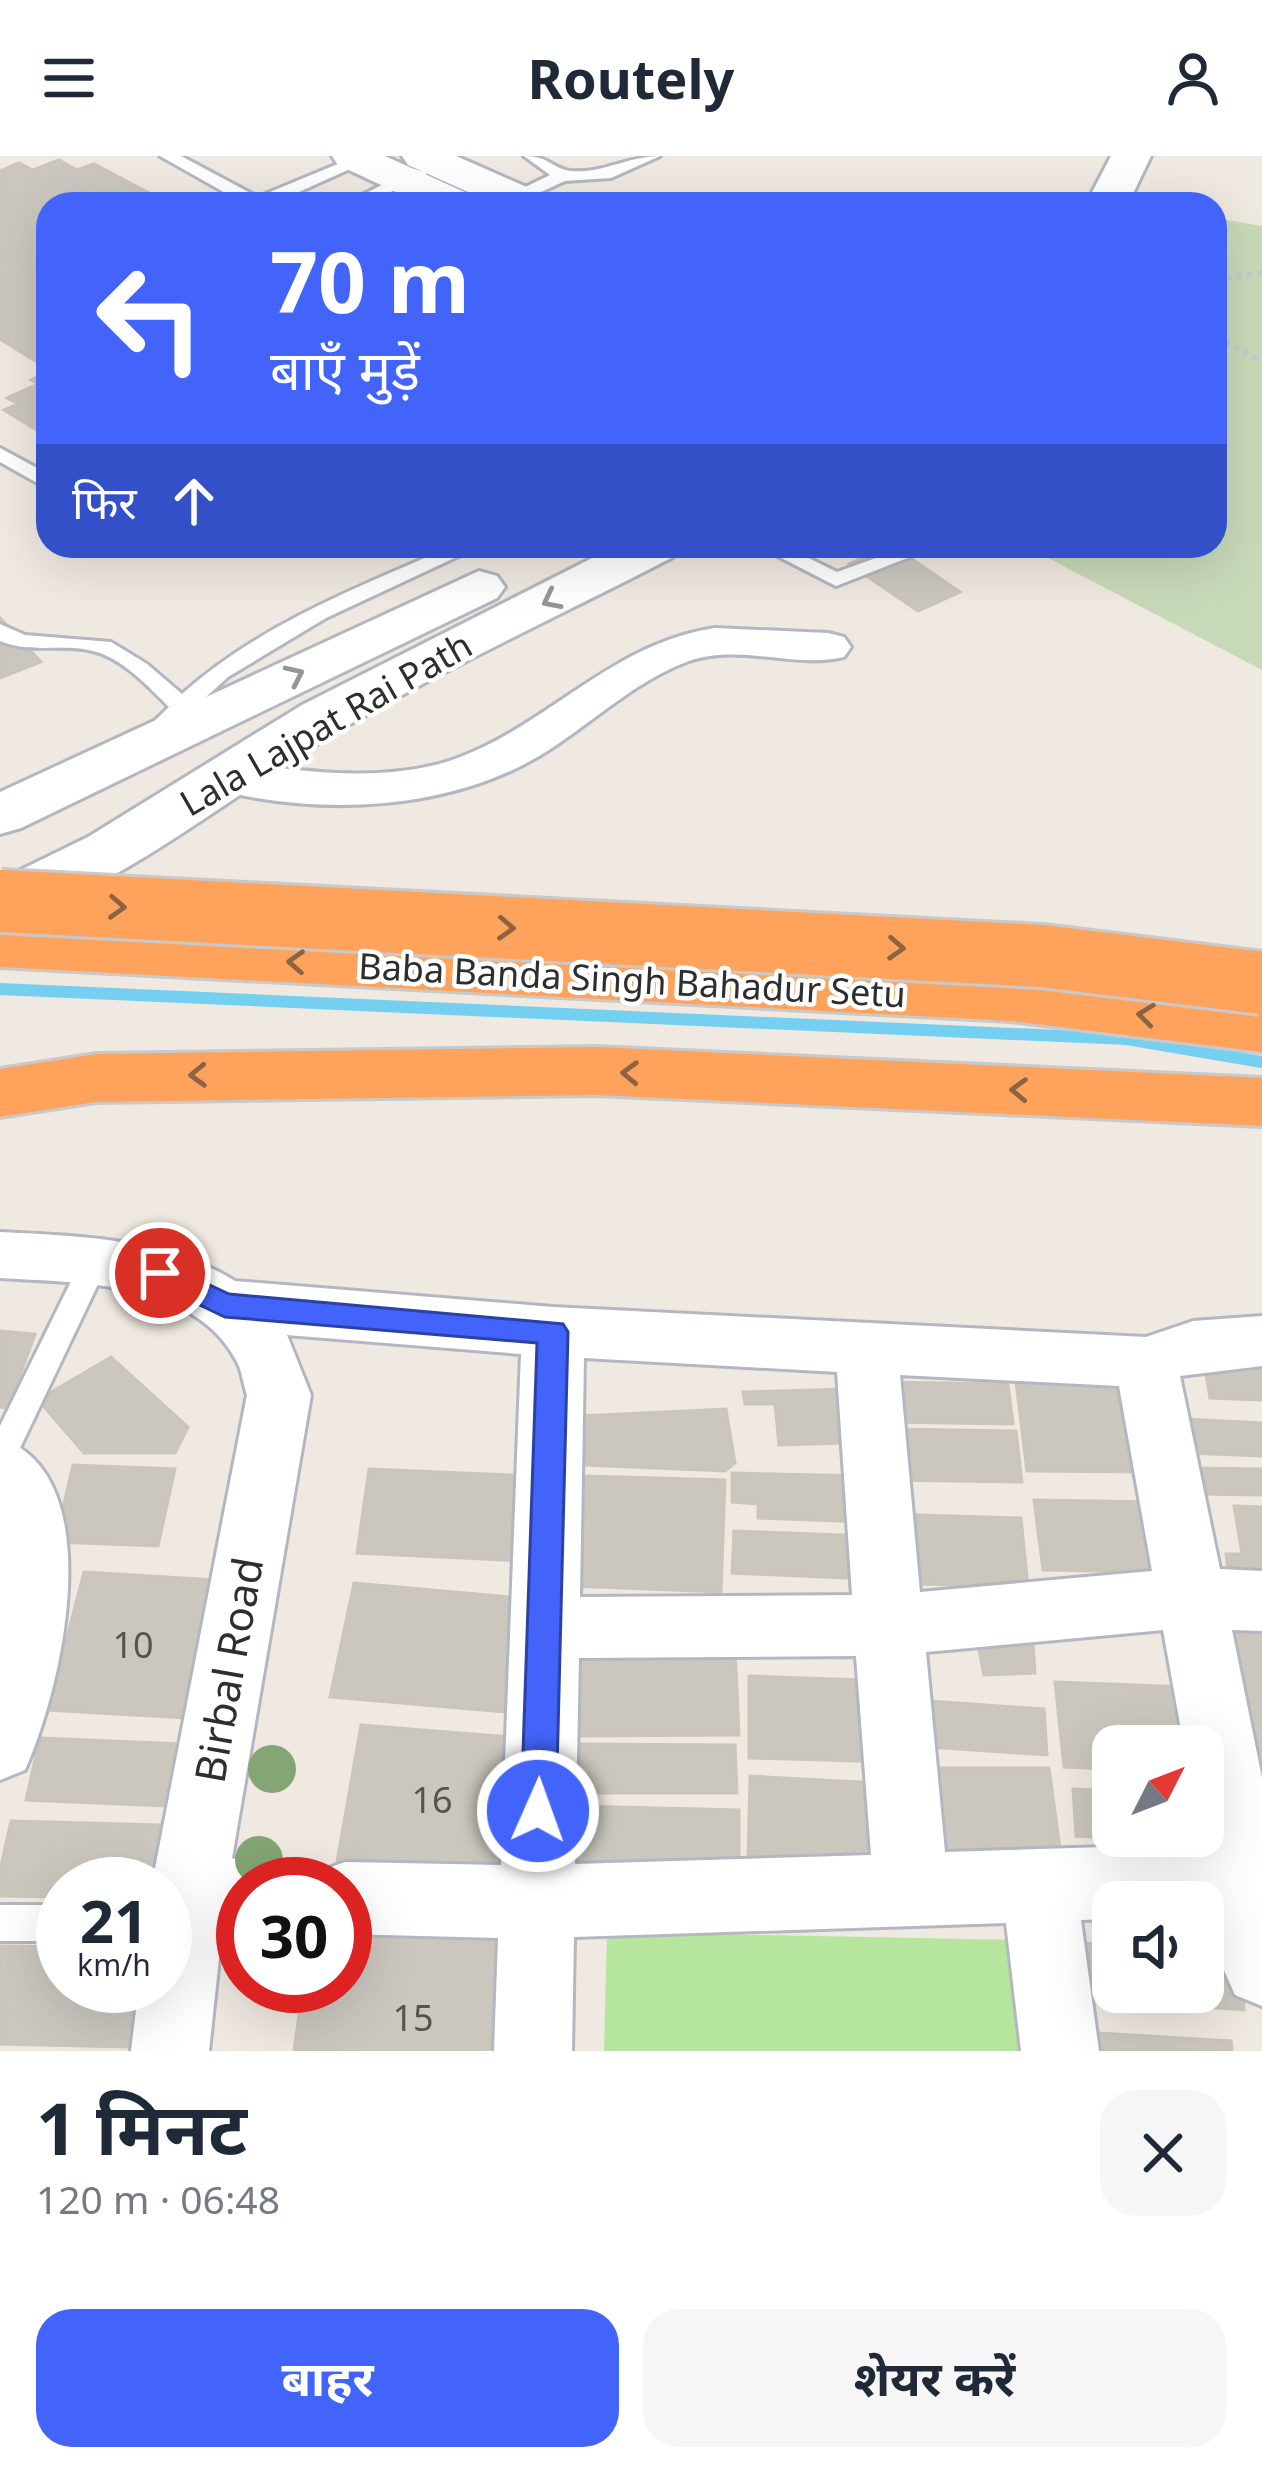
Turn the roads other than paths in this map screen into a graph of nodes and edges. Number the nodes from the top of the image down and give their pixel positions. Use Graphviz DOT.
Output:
graph roads {
  1 [pos="168,156"];
  2 [pos="532,156"];
  3 [pos="652,156"];
  4 [pos="1131,156"];
  5 [pos="392,162"];
  6 [pos="562,176"];
  7 [pos="236,192"];
  8 [pos="296,192"];
  9 [pos="364,192"];
  10 [pos="438,192"];
  11 [pos="494,192"];
  12 [pos="538,192"];
  13 [pos="1113,192"];
  14 [pos="0,454"];
  15 [pos="36,476"];
  16 [pos="443,558"];
  17 [pos="535,558"];
  18 [pos="632,558"];
  19 [pos="792,558"];
  20 [pos="896,558"];
  21 [pos="0,631"];
  22 [pos="828,647"];
  23 [pos="189,714"];
  24 [pos="227,777"];
  25 [pos="5,803"];
  26 [pos="0,903"];
  27 [pos="0,946"];
  28 [pos="1262,983"];
  29 [pos="1262,1029"];
  30 [pos="0,1093"];
  31 [pos="1262,1102"];
  32 [pos="0,1255"];
  33 [pos="94,1262"];
  34 [pos="225,1305"];
  35 [pos="553,1332"];
  36 [pos="1262,1341"];
  37 [pos="867,1347"];
  38 [pos="1146,1362"];
  39 [pos="0,1461"];
  40 [pos="1188,1598"];
  41 [pos="1262,1601"];
  42 [pos="891,1624"];
  43 [pos="543,1628"];
  44 [pos="0,1748"];
  45 [pos="1243,1879"];
  46 [pos="1039,1886"];
  47 [pos="911,1890"];
  48 [pos="372,1899"];
  49 [pos="536,1902"];
  50 [pos="195,1908"];
  51 [pos="36,1922"];
  52 [pos="0,1923"];
  53 [pos="1262,1968"];
  54 [pos="170,2051"];
  55 [pos="533,2051"];
  56 [pos="1060,2051"];
  1 -- 7 [label="lane"];
  2 -- 6 [label="lane"];
  3 -- 6 [label="lane"];
  4 -- 13 [label="main road"];
  5 -- 8 [label="lane"];
  5 -- 9 [label="lane"];
  5 -- 10 [label="main road"];
  5 -- 11 [label="main road"];
  6 -- 12 [label="lane"];
  14 -- 15 [label="lane"];
  16 -- 23 [label="lane"];
  23 -- 17 [label="main road, Lala Lajpat Rai Path, one-way"];
  18 -- 24 [label="main road, Lala Lajpat Rai Path, one-way"];
  19 -- 20 [label="lane"];
  21 -- 23 [label="lane"];
  22 -- 24 [label="street"];
  23 -- 25 [label="main road, Lala Lajpat Rai Path"];
  24 -- 26 [label="main road, Lala Lajpat Rai Path"];
  26 -- 28 [label="highway, Baba Banda Singh Bahadur Setu, one-way, bridge"];
  29 -- 27 [label="highway, Baba Banda Singh Bahadur Setu, one-way"];
  31 -- 30 [label="highway, one-way"];
  32 -- 33 [label="street"];
  33 -- 34 [label="street"];
  33 -- 39 [label="lane"];
  34 -- 35 [label="street"];
  34 -- 50 [label="street, Birbal Road"];
  35 -- 37 [label="street"];
  35 -- 43 [label="street"];
  36 -- 38 [label="street"];
  37 -- 38 [label="street"];
  37 -- 42 [label="street"];
  38 -- 40 [label="street"];
  39 -- 44 [label="street"];
  40 -- 41 [label="street"];
  40 -- 42 [label="street"];
  40 -- 45 [label="street"];
  42 -- 43 [label="street"];
  42 -- 47 [label="street"];
  43 -- 49 [label="street"];
  45 -- 46 [label="street"];
  45 -- 53 [label="street"];
  46 -- 47 [label="street"];
  46 -- 56 [label="street"];
  47 -- 49 [label="street"];
  48 -- 49 [label="street"];
  49 -- 55 [label="street"];
  50 -- 54 [label="street, Birbal Road"];
  51 -- 52 [label="lane"];
}
